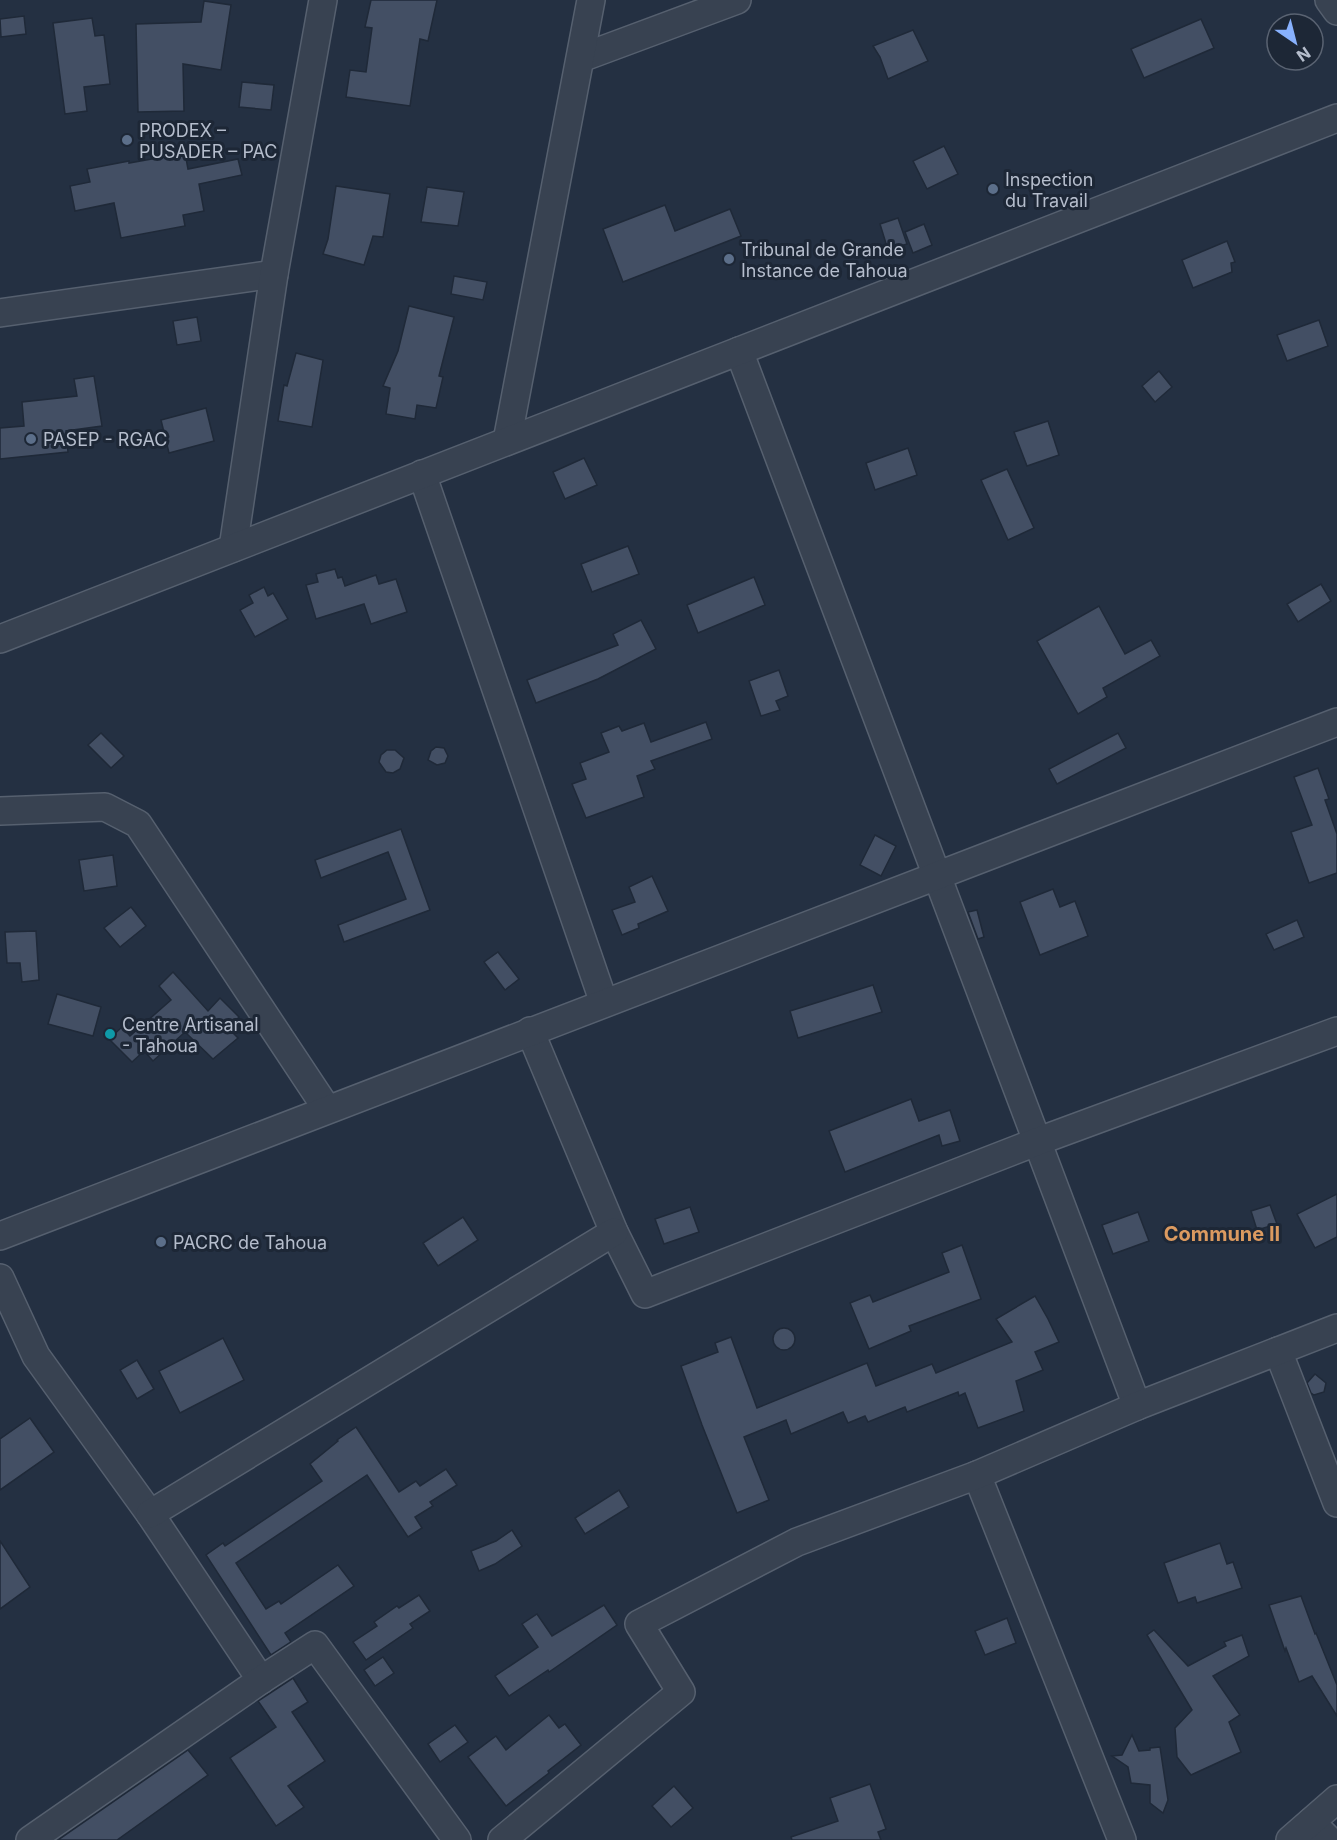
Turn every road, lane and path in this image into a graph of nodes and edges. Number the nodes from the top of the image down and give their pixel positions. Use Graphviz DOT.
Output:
graph roads {
  1 [pos="323,0"];
  2 [pos="591,0"];
  3 [pos="737,0"];
  4 [pos="1329,0"];
  5 [pos="1337,11"];
  6 [pos="581,58"];
  7 [pos="1337,118"];
  8 [pos="274,274"];
  9 [pos="0,314"];
  10 [pos="739,351"];
  11 [pos="507,441"];
  12 [pos="422,474"];
  13 [pos="233,548"];
  14 [pos="0,639"];
  15 [pos="1337,722"];
  16 [pos="0,811"];
  17 [pos="937,875"];
  18 [pos="604,1003"];
  19 [pos="530,1031"];
  20 [pos="1337,1031"];
  21 [pos="327,1109"];
  22 [pos="1036,1142"];
  23 [pos="614,1232"];
  24 [pos="0,1236"];
  25 [pos="0,1278"];
  26 [pos="1337,1328"];
  27 [pos="1278,1351"];
  28 [pos="1137,1406"];
  29 [pos="977,1475"];
  30 [pos="1337,1503"];
  31 [pos="150,1514"];
  32 [pos="261,1680"];
  33 [pos="1337,1799"];
  34 [pos="1320,1831"];
  35 [pos="30,1840"];
  36 [pos="458,1840"];
  37 [pos="502,1840"];
  38 [pos="1122,1840"];
  39 [pos="1290,1840"];
  1 -- 8 [label="street"];
  2 -- 6 [label="street"];
  3 -- 6 [label="street"];
  4 -- 5 [label="street"];
  6 -- 11 [label="street"];
  7 -- 10 [label="street"];
  8 -- 9 [label="street"];
  8 -- 13 [label="street"];
  10 -- 11 [label="street"];
  10 -- 17 [label="street"];
  11 -- 12 [label="street"];
  12 -- 13 [label="street"];
  12 -- 18 [label="street"];
  13 -- 14 [label="street"];
  15 -- 17 [label="street"];
  16 -- 21 [label="street"];
  17 -- 18 [label="street"];
  17 -- 22 [label="street"];
  18 -- 19 [label="street"];
  19 -- 21 [label="street"];
  19 -- 23 [label="street"];
  20 -- 22 [label="street"];
  21 -- 24 [label="street"];
  22 -- 23 [label="street"];
  22 -- 28 [label="street"];
  23 -- 31 [label="street"];
  25 -- 31 [label="street"];
  26 -- 27 [label="street"];
  27 -- 28 [label="street"];
  27 -- 30 [label="street"];
  28 -- 29 [label="street"];
  29 -- 37 [label="street"];
  29 -- 38 [label="street"];
  31 -- 32 [label="street"];
  32 -- 35 [label="street"];
  32 -- 36 [label="street"];
  33 -- 34 [label="street"];
  34 -- 39 [label="street"];
}
